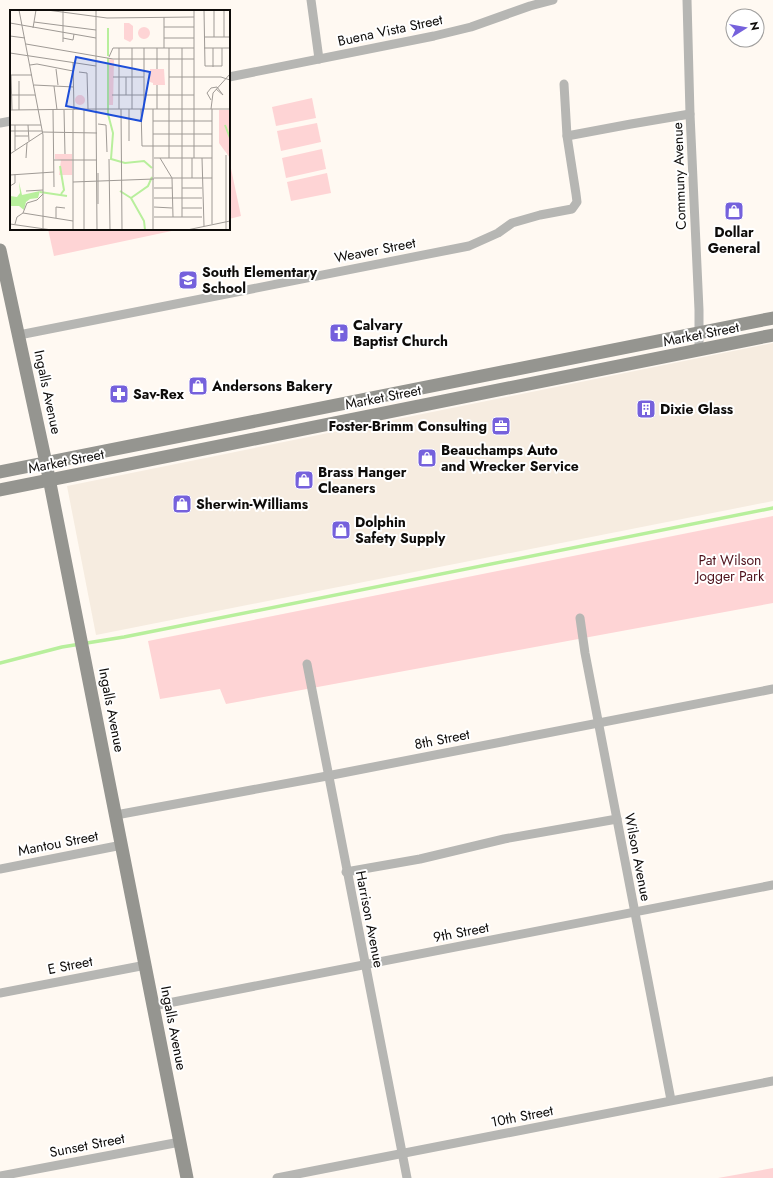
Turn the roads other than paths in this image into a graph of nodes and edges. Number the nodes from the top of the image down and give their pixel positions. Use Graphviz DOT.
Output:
graph roads {
  1 [pos="311,0"];
  2 [pos="553,0"];
  3 [pos="687,0"];
  4 [pos="319,59"];
  5 [pos="230,77"];
  6 [pos="564,84"];
  7 [pos="690,114"];
  8 [pos="10,121"];
  9 [pos="0,123"];
  10 [pos="567,136"];
  11 [pos="0,250"];
  12 [pos="2,271"];
  13 [pos="773,318"];
  14 [pos="699,333"];
  15 [pos="19,335"];
  16 [pos="773,336"];
  17 [pos="698,350"];
  18 [pos="46,463"];
  19 [pos="0,472"];
  20 [pos="50,480"];
  21 [pos="0,490"];
  22 [pos="580,618"];
  23 [pos="307,664"];
  24 [pos="773,689"];
  25 [pos="599,723"];
  26 [pos="327,776"];
  27 [pos="116,815"];
  28 [pos="617,819"];
  29 [pos="122,845"];
  30 [pos="0,869"];
  31 [pos="346,872"];
  32 [pos="773,885"];
  33 [pos="635,912"];
  34 [pos="146,965"];
  35 [pos="364,965"];
  36 [pos="0,993"];
  37 [pos="153,1006"];
  38 [pos="773,1081"];
  39 [pos="671,1100"];
  40 [pos="180,1142"];
  41 [pos="402,1154"];
  42 [pos="0,1176"];
  43 [pos="187,1178"];
  44 [pos="277,1178"];
  45 [pos="407,1178"];
  1 -- 4 [label="street"];
  2 -- 4 [label="street, Buena Vista Street"];
  3 -- 7 [label="street, Communy Avenue"];
  4 -- 5 [label="street, Buena Vista Street"];
  6 -- 10 [label="street"];
  7 -- 10 [label="street"];
  7 -- 14 [label="street, Communy Avenue"];
  8 -- 9 [label="street"];
  10 -- 15 [label="street, Weaver Street"];
  11 -- 12 [label="main road, Ingalls Avenue"];
  12 -- 15 [label="main road, Ingalls Avenue"];
  13 -- 14 [label="main road, Market Street"];
  14 -- 17 [label="street, Communy Avenue"];
  14 -- 18 [label="main road, Market Street"];
  15 -- 18 [label="main road, Ingalls Avenue"];
  16 -- 17 [label="main road, Market Street"];
  17 -- 20 [label="main road, Market Street"];
  18 -- 19 [label="main road, Market Street"];
  18 -- 20 [label="main road, Ingalls Avenue"];
  20 -- 21 [label="main road, Market Street"];
  20 -- 27 [label="main road, Ingalls Avenue"];
  22 -- 25 [label="street, Wilson Avenue"];
  23 -- 26 [label="street, Harrison Avenue"];
  24 -- 25 [label="street, 8th Street"];
  25 -- 26 [label="street, 8th Street"];
  25 -- 28 [label="street, Wilson Avenue"];
  26 -- 27 [label="street, 8th Street"];
  26 -- 31 [label="street, Harrison Avenue"];
  27 -- 29 [label="main road, Ingalls Avenue"];
  28 -- 31 [label="street"];
  28 -- 33 [label="street, Wilson Avenue"];
  29 -- 30 [label="street, Mantou Street"];
  29 -- 34 [label="main road, Ingalls Avenue"];
  31 -- 35 [label="street, Harrison Avenue"];
  32 -- 33 [label="street, 9th Street"];
  33 -- 35 [label="street, 9th Street"];
  33 -- 39 [label="street, Wilson Avenue"];
  34 -- 36 [label="street, E Street"];
  34 -- 37 [label="main road, Ingalls Avenue"];
  35 -- 37 [label="street, 9th Street"];
  35 -- 41 [label="street, Harrison Avenue"];
  37 -- 40 [label="main road, Ingalls Avenue"];
  38 -- 39 [label="street, 10th Street"];
  39 -- 41 [label="street, 10th Street"];
  40 -- 42 [label="street, Sunset Street"];
  40 -- 43 [label="main road, Ingalls Avenue"];
  41 -- 44 [label="street, 10th Street"];
  41 -- 45 [label="street, Harrison Avenue"];
}
